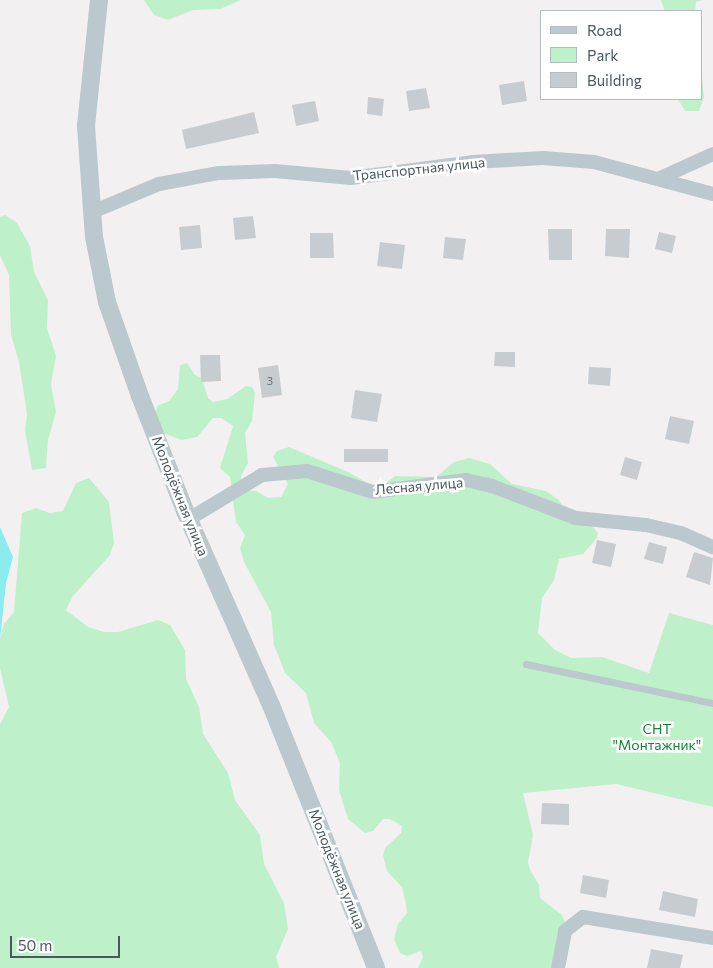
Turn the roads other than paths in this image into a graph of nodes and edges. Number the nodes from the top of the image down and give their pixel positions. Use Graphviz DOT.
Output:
graph roads {
  1 [pos="99,0"];
  2 [pos="713,154"];
  3 [pos="660,178"];
  4 [pos="713,194"];
  5 [pos="92,212"];
  6 [pos="189,519"];
  7 [pos="713,546"];
  8 [pos="526,664"];
  9 [pos="713,703"];
  10 [pos="713,938"];
  11 [pos="376,968"];
  12 [pos="558,968"];
  1 -- 5 [label="street, Молодёжная улица"];
  2 -- 3 [label="street"];
  3 -- 4 [label="street, Транспортная улица"];
  3 -- 5 [label="street, Транспортная улица"];
  5 -- 6 [label="street, Молодёжная улица"];
  6 -- 7 [label="street, Лесная улица"];
  6 -- 11 [label="street, Молодёжная улица"];
  8 -- 9 [label="lane"];
  10 -- 12 [label="street"];
}
